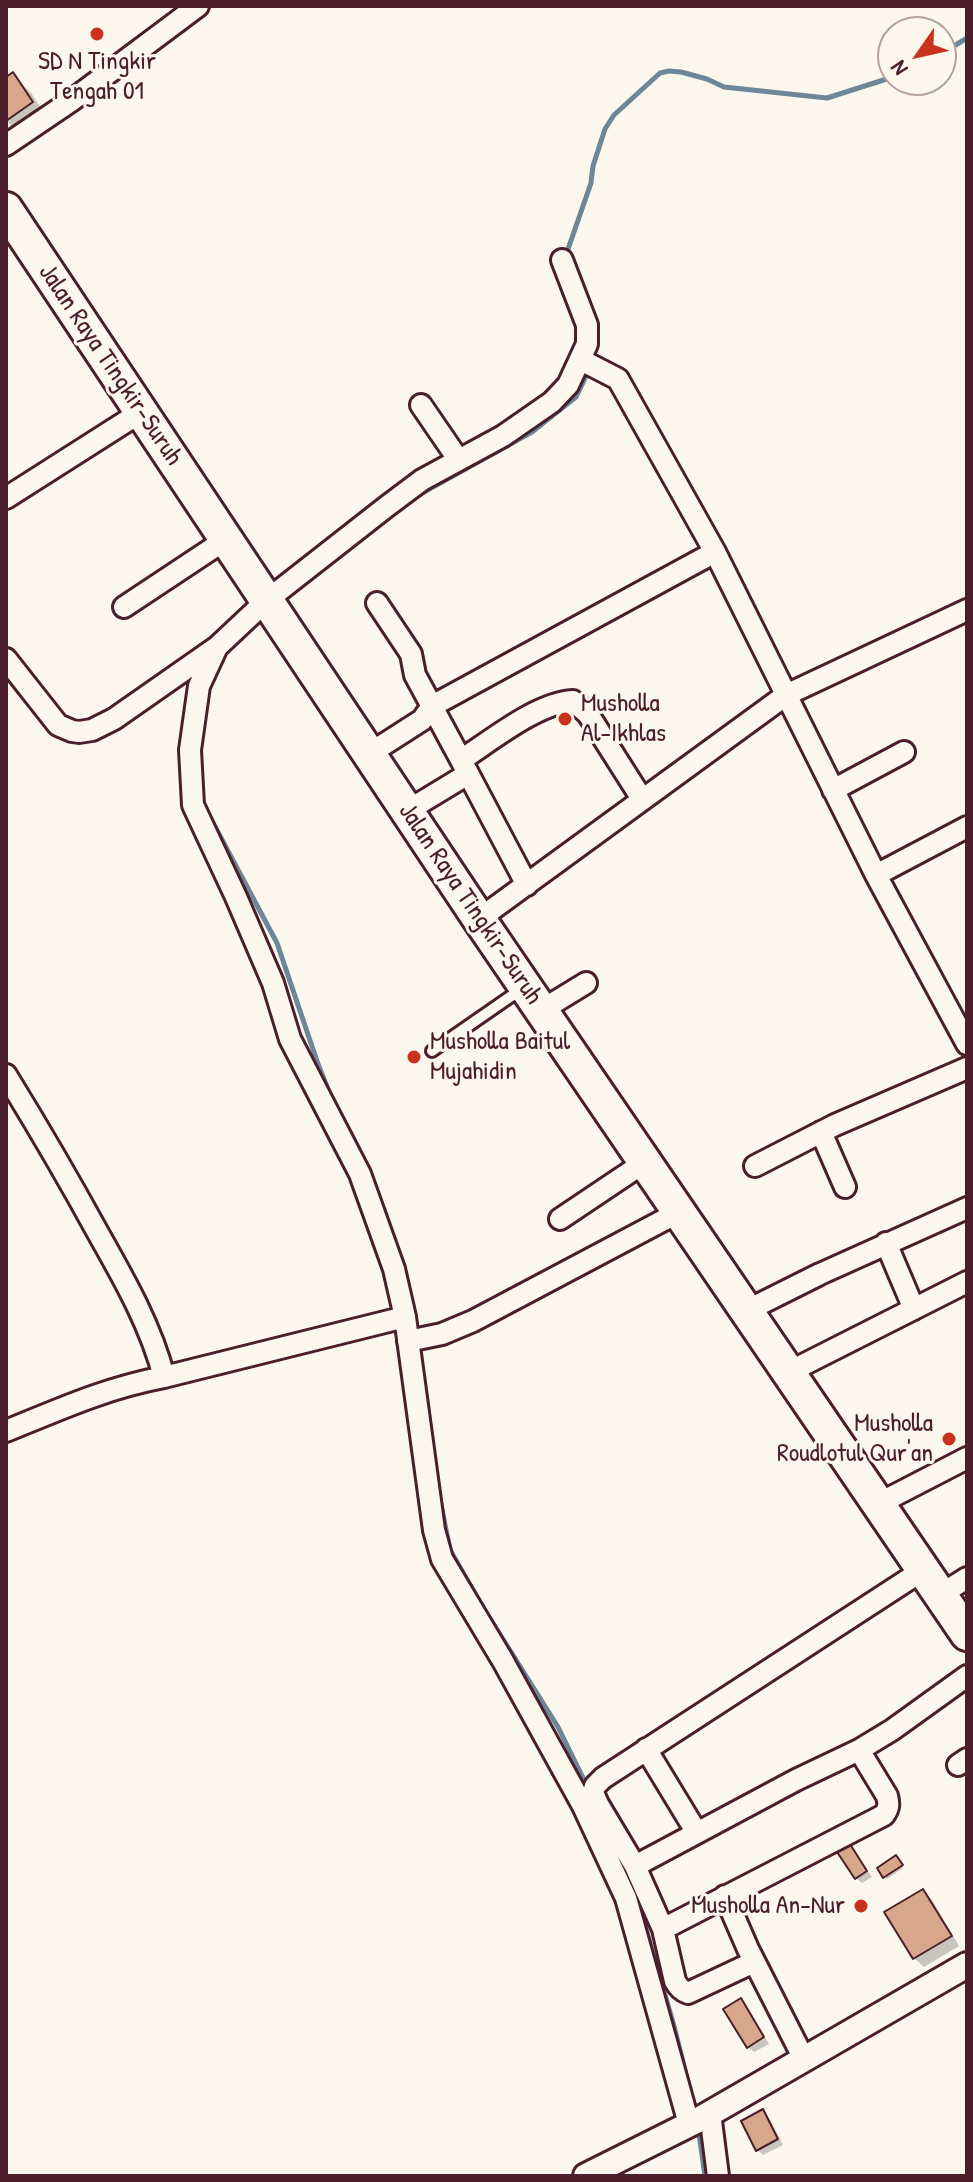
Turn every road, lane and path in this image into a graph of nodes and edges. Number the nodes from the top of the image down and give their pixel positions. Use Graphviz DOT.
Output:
graph roads {
  1 [pos="198,6"];
  2 [pos="6,145"];
  3 [pos="6,209"];
  4 [pos="562,260"];
  5 [pos="581,360"];
  6 [pos="421,405"];
  7 [pos="141,412"];
  8 [pos="458,459"];
  9 [pos="6,498"];
  10 [pos="225,540"];
  11 [pos="715,552"];
  12 [pos="377,603"];
  13 [pos="270,606"];
  14 [pos="124,607"];
  15 [pos="967,610"];
  16 [pos="217,647"];
  17 [pos="6,659"];
  18 [pos="786,695"];
  19 [pos="432,706"];
  20 [pos="904,752"];
  21 [pos="369,754"];
  22 [pos="464,767"];
  23 [pos="833,790"];
  24 [pos="642,799"];
  25 [pos="407,811"];
  26 [pos="967,827"];
  27 [pos="876,875"];
  28 [pos="527,885"];
  29 [pos="479,919"];
  30 [pos="586,983"];
  31 [pos="534,998"];
  32 [pos="965,1036"];
  33 [pos="432,1051"];
  34 [pos="967,1068"];
  35 [pos="6,1075"];
  36 [pos="821,1132"];
  37 [pos="645,1162"];
  38 [pos="755,1166"];
  39 [pos="845,1187"];
  40 [pos="967,1208"];
  41 [pos="679,1212"];
  42 [pos="560,1219"];
  43 [pos="886,1243"];
  44 [pos="967,1282"];
  45 [pos="914,1309"];
  46 [pos="746,1311"];
  47 [pos="405,1317"];
  48 [pos="415,1340"];
  49 [pos="789,1372"];
  50 [pos="164,1377"];
  51 [pos="6,1431"];
  52 [pos="967,1458"];
  53 [pos="878,1504"];
  54 [pos="944,1581"];
  55 [pos="967,1634"];
  56 [pos="967,1676"];
  57 [pos="646,1749"];
  58 [pos="859,1750"];
  59 [pos="697,1833"];
  60 [pos="635,1866"];
  61 [pos="636,1895"];
  62 [pos="725,1896"];
  63 [pos="663,1929"];
  64 [pos="754,1962"];
  65 [pos="967,1965"];
  66 [pos="804,2059"];
  67 [pos="699,2119"];
  68 [pos="586,2176"];
  69 [pos="718,2176"];
  1 -- 2 [label="street"];
  3 -- 7 [label="main road, Jalan Raya Tingkir-Suruh"];
  4 -- 5 [label="street"];
  5 -- 8 [label="street"];
  5 -- 11 [label="street"];
  6 -- 8 [label="street"];
  7 -- 9 [label="street"];
  7 -- 10 [label="main road, Jalan Raya Tingkir-Suruh"];
  8 -- 13 [label="street"];
  10 -- 13 [label="main road, Jalan Raya Tingkir-Suruh"];
  10 -- 14 [label="street"];
  11 -- 18 [label="street"];
  11 -- 19 [label="street"];
  12 -- 19 [label="street"];
  13 -- 16 [label="street"];
  13 -- 21 [label="main road, Jalan Raya Tingkir-Suruh"];
  15 -- 18 [label="street"];
  16 -- 17 [label="street"];
  16 -- 47 [label="street"];
  18 -- 23 [label="street"];
  18 -- 24 [label="street"];
  19 -- 21 [label="street"];
  19 -- 22 [label="street"];
  20 -- 23 [label="street"];
  21 -- 25 [label="main road, Jalan Raya Tingkir-Suruh"];
  22 -- 24 [label="street"];
  22 -- 25 [label="street"];
  22 -- 28 [label="street"];
  23 -- 27 [label="street"];
  24 -- 28 [label="street"];
  25 -- 29 [label="main road, Jalan Raya Tingkir-Suruh"];
  26 -- 27 [label="street"];
  27 -- 32 [label="street"];
  28 -- 29 [label="street"];
  29 -- 31 [label="main road, Jalan Raya Tingkir-Suruh"];
  30 -- 31 [label="street"];
  31 -- 33 [label="lane"];
  31 -- 37 [label="main road, Jalan Raya Tingkir-Suruh"];
  34 -- 36 [label="street"];
  35 -- 50 [label="street"];
  36 -- 38 [label="street"];
  36 -- 39 [label="street"];
  37 -- 41 [label="main road, Jalan Raya Tingkir-Suruh"];
  37 -- 42 [label="street"];
  40 -- 43 [label="street"];
  41 -- 46 [label="main road, Jalan Raya Tingkir-Suruh"];
  41 -- 48 [label="street"];
  43 -- 45 [label="street"];
  43 -- 46 [label="street"];
  44 -- 45 [label="street"];
  45 -- 49 [label="street"];
  46 -- 49 [label="main road, Jalan Raya Tingkir-Suruh"];
  47 -- 48 [label="street"];
  47 -- 50 [label="street"];
  48 -- 61 [label="street"];
  49 -- 53 [label="main road, Jalan Raya Tingkir-Suruh"];
  50 -- 51 [label="street"];
  52 -- 53 [label="street"];
  53 -- 54 [label="main road, Jalan Raya Tingkir-Suruh"];
  54 -- 55 [label="main road, Jalan Raya Tingkir-Suruh"];
  54 -- 57 [label="street"];
  56 -- 58 [label="street"];
  57 -- 59 [label="street"];
  57 -- 60 [label="street"];
  58 -- 59 [label="street"];
  58 -- 62 [label="street"];
  59 -- 60 [label="street"];
  60 -- 61 [label="street"];
  61 -- 63 [label="street"];
  61 -- 67 [label="street"];
  62 -- 63 [label="street"];
  62 -- 64 [label="street"];
  63 -- 64 [label="street"];
  64 -- 66 [label="street"];
  65 -- 66 [label="street"];
  66 -- 67 [label="street"];
  67 -- 68 [label="street"];
  67 -- 69 [label="street"];
}
